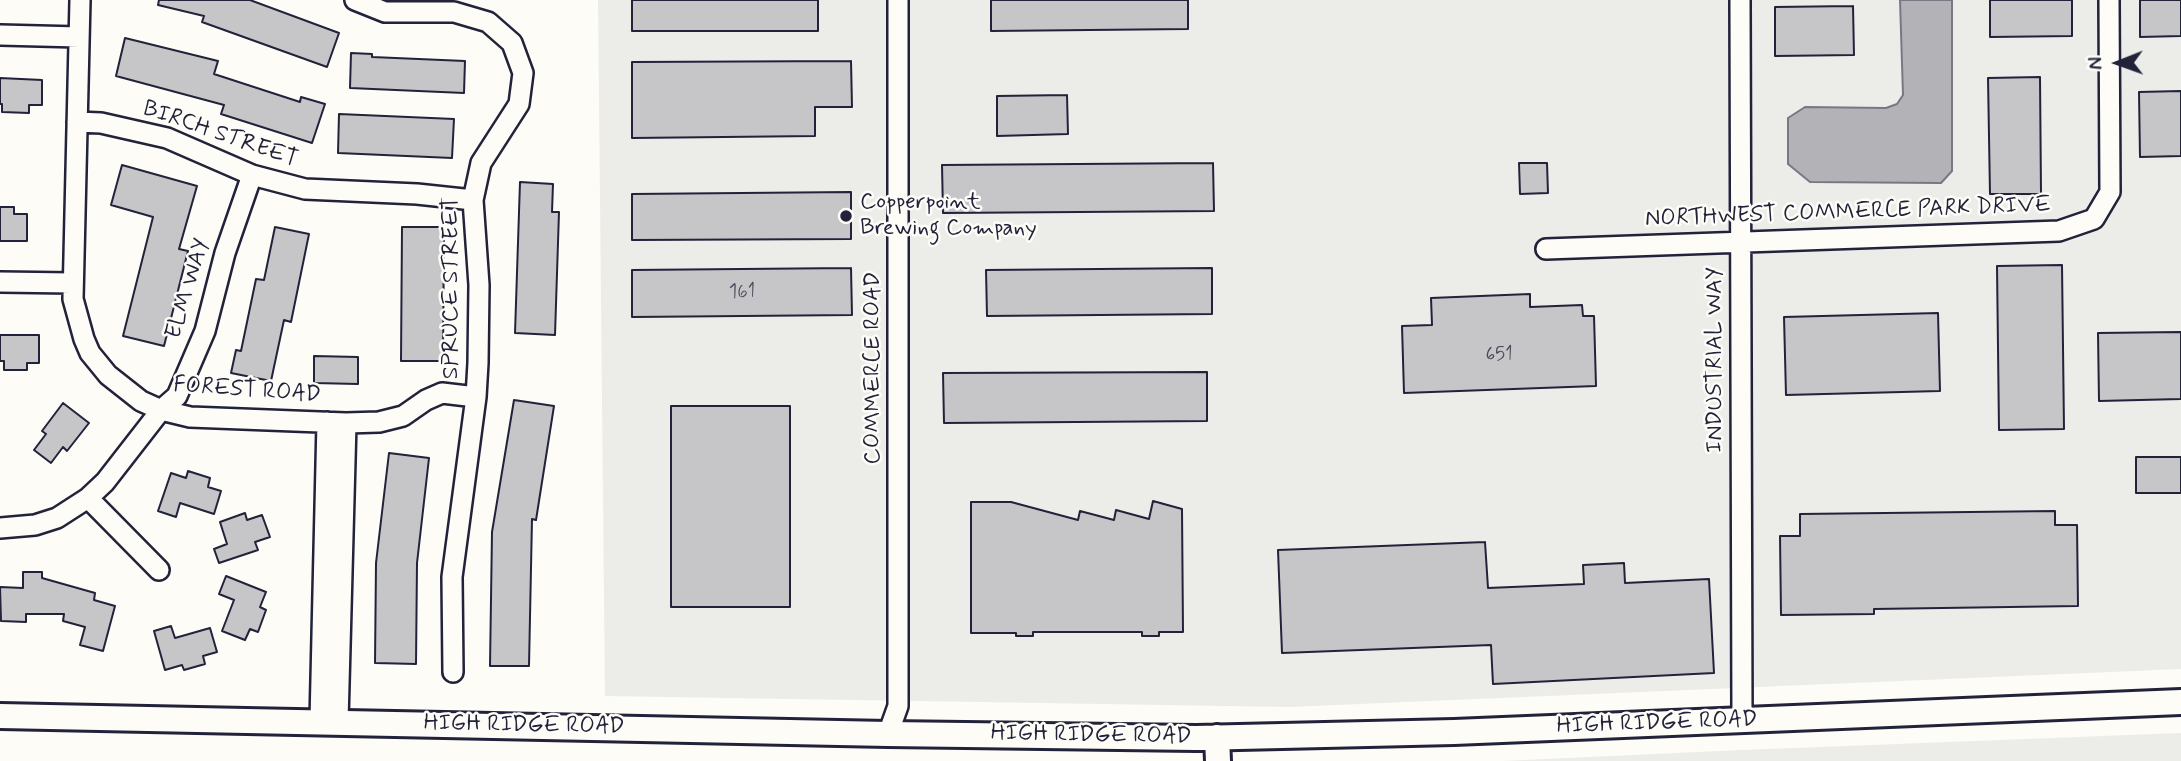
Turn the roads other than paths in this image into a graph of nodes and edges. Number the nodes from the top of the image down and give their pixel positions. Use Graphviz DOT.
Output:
graph roads {
  1 [pos="80,0"];
  2 [pos="355,0"];
  3 [pos="898,0"];
  4 [pos="1740,0"];
  5 [pos="2109,0"];
  6 [pos="0,35"];
  7 [pos="79,37"];
  8 [pos="77,122"];
  9 [pos="252,176"];
  10 [pos="473,200"];
  11 [pos="1741,241"];
  12 [pos="1546,249"];
  13 [pos="0,282"];
  14 [pos="72,284"];
  15 [pos="476,397"];
  16 [pos="161,410"];
  17 [pos="336,422"];
  18 [pos="89,498"];
  19 [pos="0,528"];
  20 [pos="159,570"];
  21 [pos="453,672"];
  22 [pos="2181,702"];
  23 [pos="0,716"];
  24 [pos="1742,720"];
  25 [pos="329,721"];
  26 [pos="887,734"];
  27 [pos="1218,749"];
  1 -- 7 [label="street, FOREST ROAD"];
  2 -- 10 [label="street, SPRUCE STREET"];
  3 -- 26 [label="street, COMMERCE ROAD"];
  4 -- 11 [label="street, INDUSTRIAL WAY"];
  5 -- 11 [label="street, NORTHWEST COMMERCE PARK DRIVE"];
  6 -- 7 [label="street"];
  7 -- 8 [label="street, FOREST ROAD"];
  8 -- 9 [label="street, BIRCH STREET"];
  8 -- 14 [label="street, FOREST ROAD"];
  9 -- 10 [label="street, BIRCH STREET"];
  9 -- 16 [label="street, ELM WAY"];
  10 -- 15 [label="street, SPRUCE STREET"];
  11 -- 12 [label="street, NORTHWEST COMMERCE PARK DRIVE"];
  11 -- 24 [label="street, INDUSTRIAL WAY"];
  13 -- 14 [label="street"];
  14 -- 16 [label="street, FOREST ROAD"];
  15 -- 17 [label="street, FOREST ROAD"];
  15 -- 21 [label="street, SPRUCE STREET"];
  16 -- 17 [label="street, FOREST ROAD"];
  16 -- 18 [label="street, ELM WAY"];
  17 -- 25 [label="street"];
  18 -- 19 [label="street, ELM WAY"];
  18 -- 20 [label="street"];
  22 -- 24 [label="street, HIGH RIDGE ROAD"];
  23 -- 25 [label="street, HIGH RIDGE ROAD"];
  24 -- 27 [label="street, HIGH RIDGE ROAD"];
  25 -- 26 [label="street, HIGH RIDGE ROAD"];
  26 -- 27 [label="street, HIGH RIDGE ROAD"];
}
